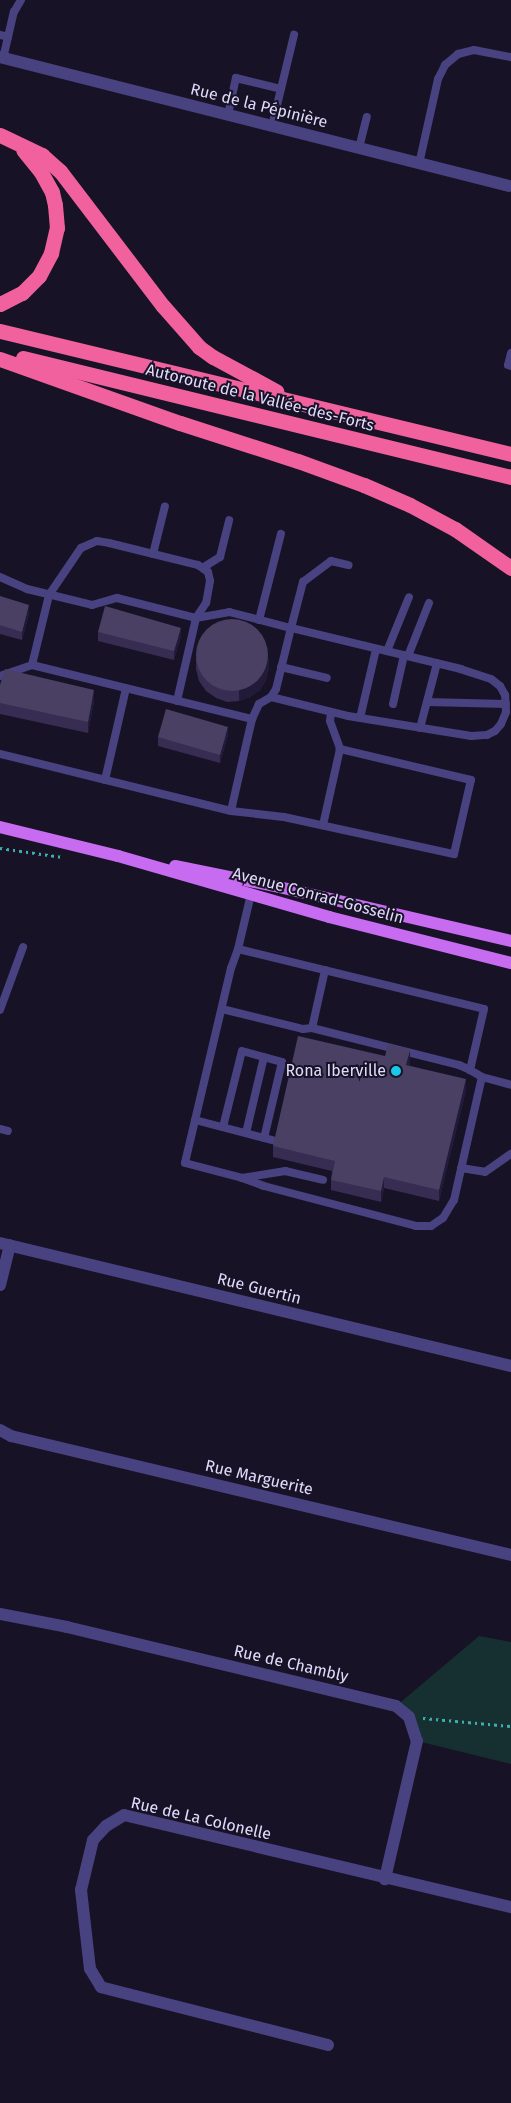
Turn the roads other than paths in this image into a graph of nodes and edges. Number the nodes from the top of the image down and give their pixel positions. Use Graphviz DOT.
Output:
graph roads {
  1 [pos="21,0"];
  2 [pos="294,35"];
  3 [pos="4,36"];
  4 [pos="2,57"];
  5 [pos="511,57"];
  6 [pos="281,89"];
  7 [pos="228,115"];
  8 [pos="367,117"];
  9 [pos="272,126"];
  10 [pos="0,135"];
  11 [pos="15,142"];
  12 [pos="359,148"];
  13 [pos="419,164"];
  14 [pos="510,187"];
  15 [pos="0,304"];
  16 [pos="0,331"];
  17 [pos="0,353"];
  18 [pos="511,353"];
  19 [pos="0,359"];
  20 [pos="511,366"];
  21 [pos="295,401"];
  22 [pos="511,454"];
  23 [pos="511,477"];
  24 [pos="165,506"];
  25 [pos="229,520"];
  26 [pos="281,534"];
  27 [pos="153,554"];
  28 [pos="349,565"];
  29 [pos="204,567"];
  30 [pos="511,568"];
  31 [pos="0,577"];
  32 [pos="49,595"];
  33 [pos="409,597"];
  34 [pos="429,603"];
  35 [pos="196,618"];
  36 [pos="259,620"];
  37 [pos="291,628"];
  38 [pos="376,649"];
  39 [pos="387,651"];
  40 [pos="406,656"];
  41 [pos="437,663"];
  42 [pos="32,665"];
  43 [pos="281,667"];
  44 [pos="0,676"];
  45 [pos="327,678"];
  46 [pos="126,688"];
  47 [pos="271,696"];
  48 [pos="177,701"];
  49 [pos="427,702"];
  50 [pos="393,704"];
  51 [pos="506,704"];
  52 [pos="331,712"];
  53 [pos="360,718"];
  54 [pos="252,719"];
  55 [pos="420,728"];
  56 [pos="340,749"];
  57 [pos="0,754"];
  58 [pos="105,780"];
  59 [pos="231,811"];
  60 [pos="323,825"];
  61 [pos="0,827"];
  62 [pos="118,856"];
  63 [pos="251,894"];
  64 [pos="511,941"];
  65 [pos="23,947"];
  66 [pos="238,949"];
  67 [pos="511,963"];
  68 [pos="325,970"];
  69 [pos="222,1009"];
  70 [pos="0,1010"];
  71 [pos="312,1028"];
  72 [pos="264,1057"];
  73 [pos="470,1070"];
  74 [pos="482,1077"];
  75 [pos="511,1085"];
  76 [pos="195,1120"];
  77 [pos="223,1127"];
  78 [pos="246,1133"];
  79 [pos="511,1154"];
  80 [pos="461,1168"];
  81 [pos="242,1178"];
  82 [pos="323,1180"];
  83 [pos="5,1244"];
  84 [pos="0,1284"];
  85 [pos="511,1366"];
  86 [pos="0,1430"];
  87 [pos="511,1555"];
  88 [pos="0,1614"];
  89 [pos="385,1879"];
  90 [pos="511,1908"];
  91 [pos="328,2046"];
  1 -- 3 [label="lane"];
  2 -- 6 [label="lane"];
  3 -- 4 [label="lane"];
  4 -- 7 [label="street, Rue de la Pépinière"];
  5 -- 13 [label="lane"];
  6 -- 7 [label="lane"];
  6 -- 9 [label="lane"];
  7 -- 9 [label="street, Rue de la Pépinière"];
  8 -- 12 [label="lane"];
  9 -- 12 [label="street, Rue de la Pépinière"];
  10 -- 11 [label="highway"];
  11 -- 15 [label="highway"];
  11 -- 21 [label="highway"];
  12 -- 13 [label="street, Rue de la Pépinière"];
  13 -- 14 [label="street, Rue de la Pépinière"];
  16 -- 21 [label="highway, Autoroute de la Vallée-des-Forts"];
  17 -- 23 [label="highway, Autoroute de la Vallée-des-Forts"];
  18 -- 20 [label="lane"];
  19 -- 30 [label="highway"];
  21 -- 22 [label="highway, Autoroute de la Vallée-des-Forts"];
  24 -- 27 [label="lane"];
  25 -- 29 [label="lane"];
  26 -- 36 [label="lane"];
  27 -- 29 [label="lane"];
  27 -- 32 [label="lane"];
  28 -- 37 [label="lane"];
  29 -- 35 [label="lane"];
  31 -- 32 [label="lane"];
  32 -- 35 [label="lane"];
  32 -- 42 [label="lane"];
  33 -- 39 [label="lane"];
  34 -- 40 [label="lane"];
  35 -- 36 [label="lane"];
  35 -- 48 [label="lane"];
  36 -- 37 [label="lane"];
  37 -- 38 [label="lane"];
  37 -- 43 [label="lane"];
  38 -- 39 [label="lane"];
  38 -- 53 [label="lane"];
  39 -- 40 [label="lane"];
  40 -- 41 [label="lane"];
  40 -- 50 [label="lane"];
  41 -- 49 [label="lane"];
  41 -- 51 [label="lane"];
  42 -- 44 [label="lane"];
  42 -- 46 [label="lane"];
  43 -- 45 [label="lane"];
  43 -- 47 [label="lane"];
  46 -- 48 [label="lane"];
  46 -- 58 [label="lane"];
  47 -- 52 [label="lane"];
  47 -- 54 [label="lane"];
  48 -- 54 [label="lane"];
  49 -- 51 [label="lane"];
  49 -- 55 [label="lane"];
  51 -- 55 [label="lane"];
  52 -- 53 [label="lane"];
  52 -- 56 [label="lane"];
  53 -- 55 [label="lane"];
  54 -- 59 [label="lane"];
  56 -- 60 [label="lane"];
  56 -- 60 [label="lane"];
  57 -- 58 [label="lane"];
  58 -- 59 [label="lane"];
  59 -- 60 [label="lane"];
  61 -- 62 [label="main road, Avenue Conrad-Gosselin"];
  62 -- 63 [label="main road, Avenue Conrad-Gosselin"];
  62 -- 64 [label="main road, Avenue Conrad-Gosselin"];
  63 -- 66 [label="lane"];
  63 -- 67 [label="main road, Avenue Conrad-Gosselin"];
  65 -- 70 [label="lane"];
  66 -- 68 [label="lane"];
  66 -- 69 [label="lane"];
  68 -- 71 [label="lane"];
  68 -- 73 [label="lane"];
  69 -- 71 [label="lane"];
  69 -- 76 [label="lane"];
  71 -- 73 [label="lane"];
  72 -- 77 [label="lane"];
  72 -- 78 [label="lane"];
  72 -- 78 [label="lane"];
  73 -- 74 [label="lane"];
  74 -- 75 [label="lane"];
  74 -- 80 [label="lane"];
  76 -- 77 [label="lane"];
  76 -- 81 [label="lane"];
  77 -- 78 [label="lane"];
  79 -- 80 [label="lane"];
  80 -- 81 [label="lane"];
  81 -- 82 [label="lane"];
  83 -- 84 [label="street"];
  83 -- 85 [label="street, Rue Guertin"];
  86 -- 87 [label="street, Rue Marguerite"];
  88 -- 89 [label="street, Rue de Chambly"];
  89 -- 90 [label="street, Rue de La Colonelle"];
  89 -- 91 [label="street, Rue de La Colonelle"];
}
